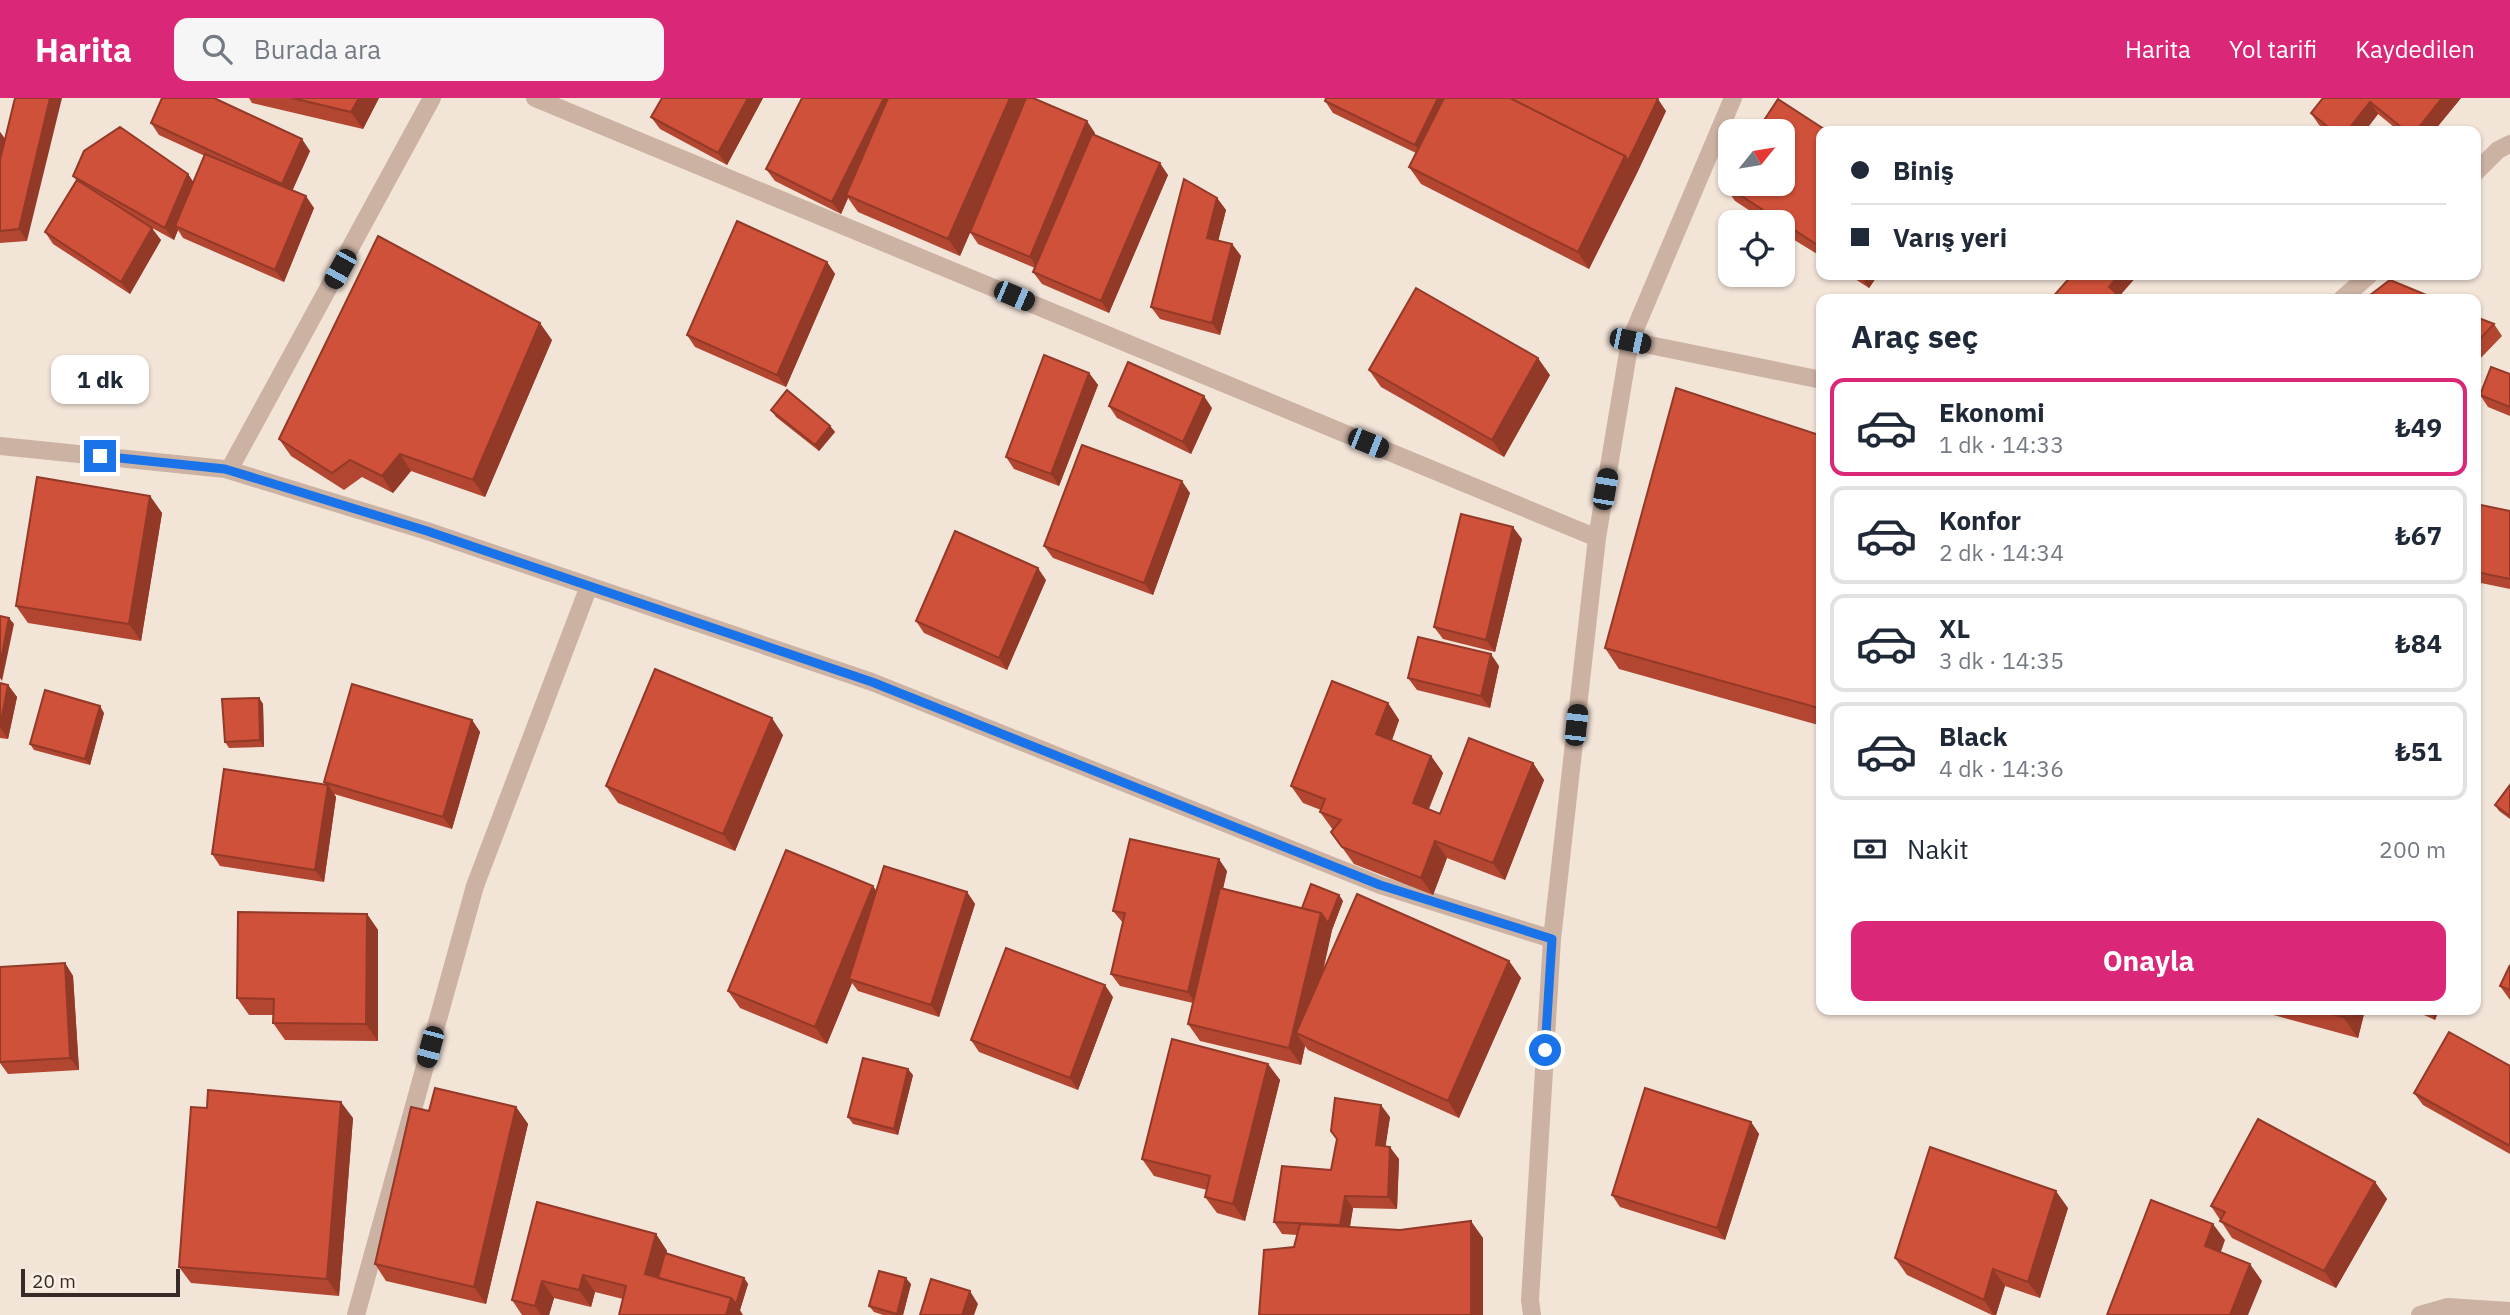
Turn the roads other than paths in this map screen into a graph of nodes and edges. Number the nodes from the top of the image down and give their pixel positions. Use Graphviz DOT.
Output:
graph roads {
  1 [pos="432,98"];
  2 [pos="536,98"];
  3 [pos="1733,98"];
  4 [pos="2510,144"];
  5 [pos="2481,167"];
  6 [pos="2363,280"];
  7 [pos="2348,294"];
  8 [pos="1630,341"];
  9 [pos="1816,379"];
  10 [pos="0,446"];
  11 [pos="229,470"];
  12 [pos="1597,538"];
  13 [pos="589,586"];
  14 [pos="1552,939"];
  15 [pos="2510,1311"];
  16 [pos="356,1315"];
  17 [pos="1532,1315"];
  18 [pos="2420,1315"];
  1 -- 11 [label="street"];
  2 -- 12 [label="street"];
  3 -- 8 [label="street"];
  4 -- 5 [label="street"];
  6 -- 7 [label="street"];
  8 -- 9 [label="street"];
  8 -- 12 [label="street"];
  10 -- 11 [label="street"];
  11 -- 13 [label="street"];
  12 -- 14 [label="street"];
  13 -- 14 [label="street"];
  13 -- 16 [label="street"];
  14 -- 17 [label="street"];
  15 -- 18 [label="street"];
}
